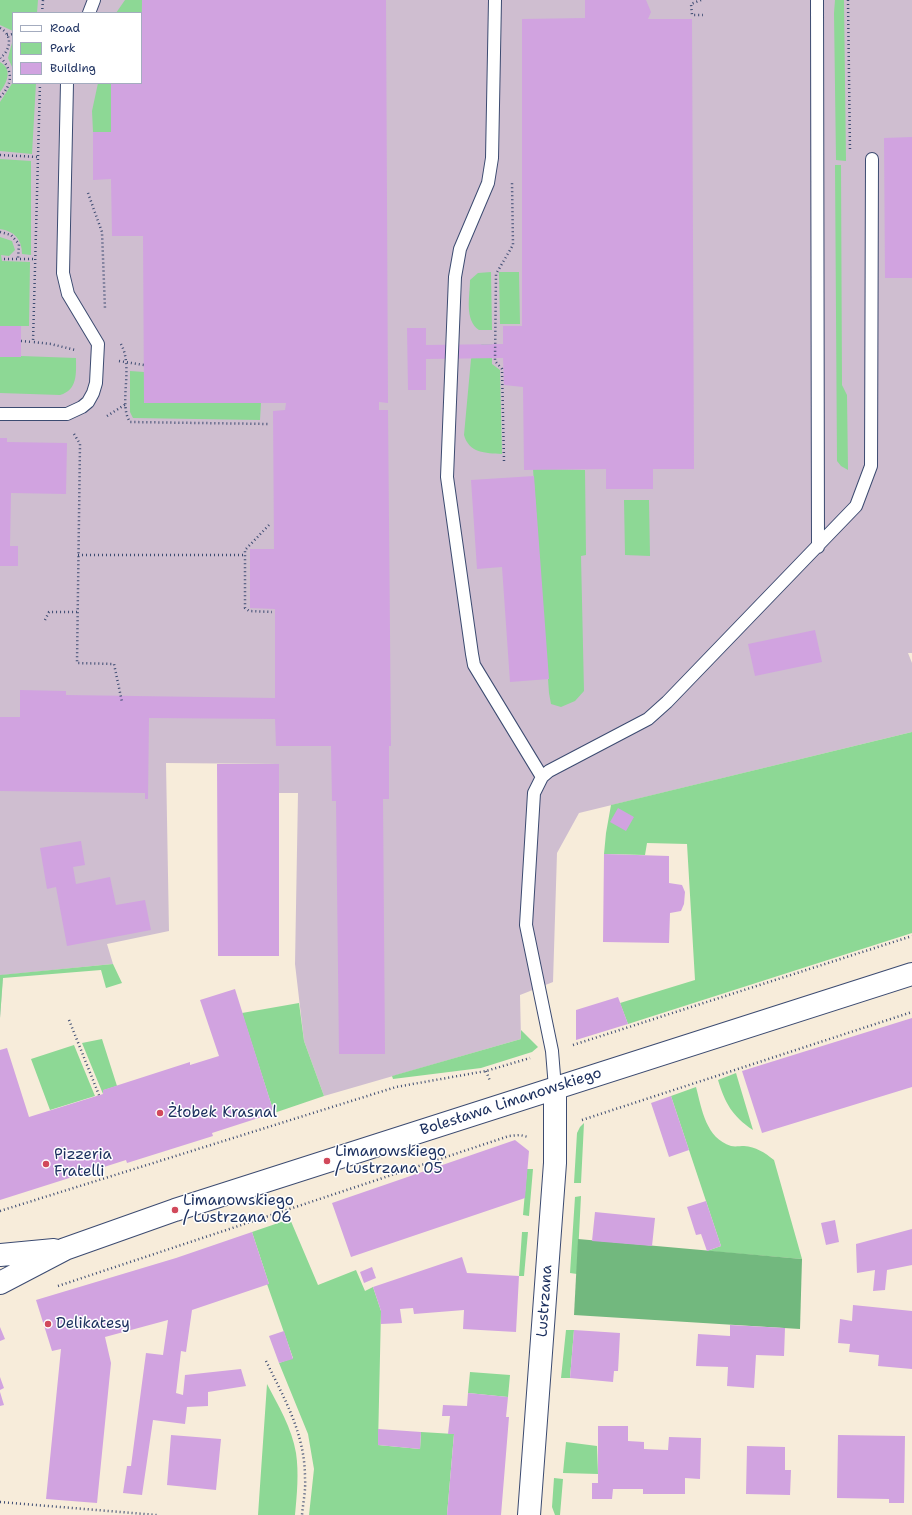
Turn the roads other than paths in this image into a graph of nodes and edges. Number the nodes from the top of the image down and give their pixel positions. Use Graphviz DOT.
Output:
graph roads {
  1 [pos="94,0"];
  2 [pos="495,0"];
  3 [pos="816,0"];
  4 [pos="90,12"];
  5 [pos="67,84"];
  6 [pos="872,162"];
  7 [pos="0,414"];
  8 [pos="818,547"];
  9 [pos="542,777"];
  10 [pos="912,974"];
  11 [pos="555,1088"];
  12 [pos="65,1249"];
  13 [pos="0,1255"];
  14 [pos="0,1283"];
  15 [pos="529,1515"];
  1 -- 4 [label="lane"];
  2 -- 9 [label="lane"];
  3 -- 8 [label="lane"];
  5 -- 7 [label="lane"];
  6 -- 8 [label="lane"];
  8 -- 9 [label="lane"];
  9 -- 11 [label="lane"];
  10 -- 11 [label="street, Bolesława Limanowskiego"];
  11 -- 12 [label="street, Bolesława Limanowskiego"];
  11 -- 15 [label="street, Lustrzana"];
  12 -- 13 [label="street, Bolesława Limanowskiego"];
  12 -- 14 [label="street, Bolesława Limanowskiego"];
}
